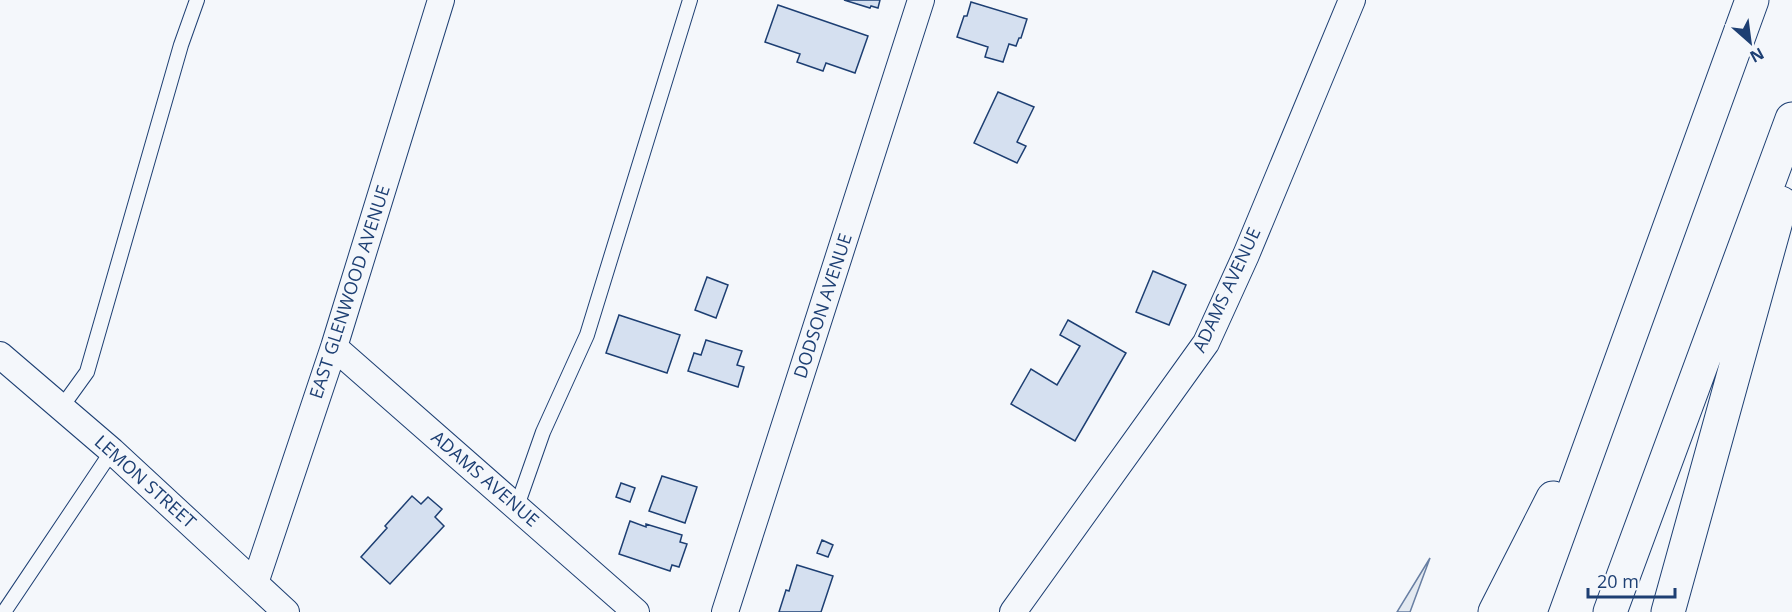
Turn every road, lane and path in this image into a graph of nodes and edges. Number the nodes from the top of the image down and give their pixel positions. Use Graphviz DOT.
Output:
graph roads {
  1 [pos="197,0"];
  2 [pos="441,0"];
  3 [pos="690,0"];
  4 [pos="921,0"];
  5 [pos="1352,0"];
  6 [pos="1752,0"];
  7 [pos="1792,118"];
  8 [pos="1792,166"];
  9 [pos="334,347"];
  10 [pos="0,355"];
  11 [pos="1618,370"];
  12 [pos="61,408"];
  13 [pos="112,451"];
  14 [pos="517,506"];
  15 [pos="255,583"];
  16 [pos="4,612"];
  17 [pos="286,612"];
  18 [pos="636,612"];
  19 [pos="725,612"];
  20 [pos="1013,612"];
  21 [pos="1495,612"];
  22 [pos="1530,612"];
  23 [pos="1610,612"];
  24 [pos="1668,612"];
  1 -- 12 [label="lane"];
  2 -- 9 [label="street, EAST GLENWOOD AVENUE"];
  3 -- 14 [label="lane"];
  4 -- 19 [label="street, DODSON AVENUE"];
  5 -- 20 [label="street, ADAMS AVENUE"];
  6 -- 11 [label="highway"];
  7 -- 23 [label="highway"];
  8 -- 24 [label="highway"];
  9 -- 14 [label="street, ADAMS AVENUE"];
  9 -- 15 [label="street, EAST GLENWOOD AVENUE"];
  10 -- 12 [label="street, LEMON STREET"];
  11 -- 21 [label="highway"];
  11 -- 22 [label="highway"];
  12 -- 13 [label="street, LEMON STREET"];
  13 -- 15 [label="street, LEMON STREET"];
  13 -- 16 [label="lane"];
  14 -- 18 [label="street, ADAMS AVENUE"];
  15 -- 17 [label="street, LEMON STREET"];
}
